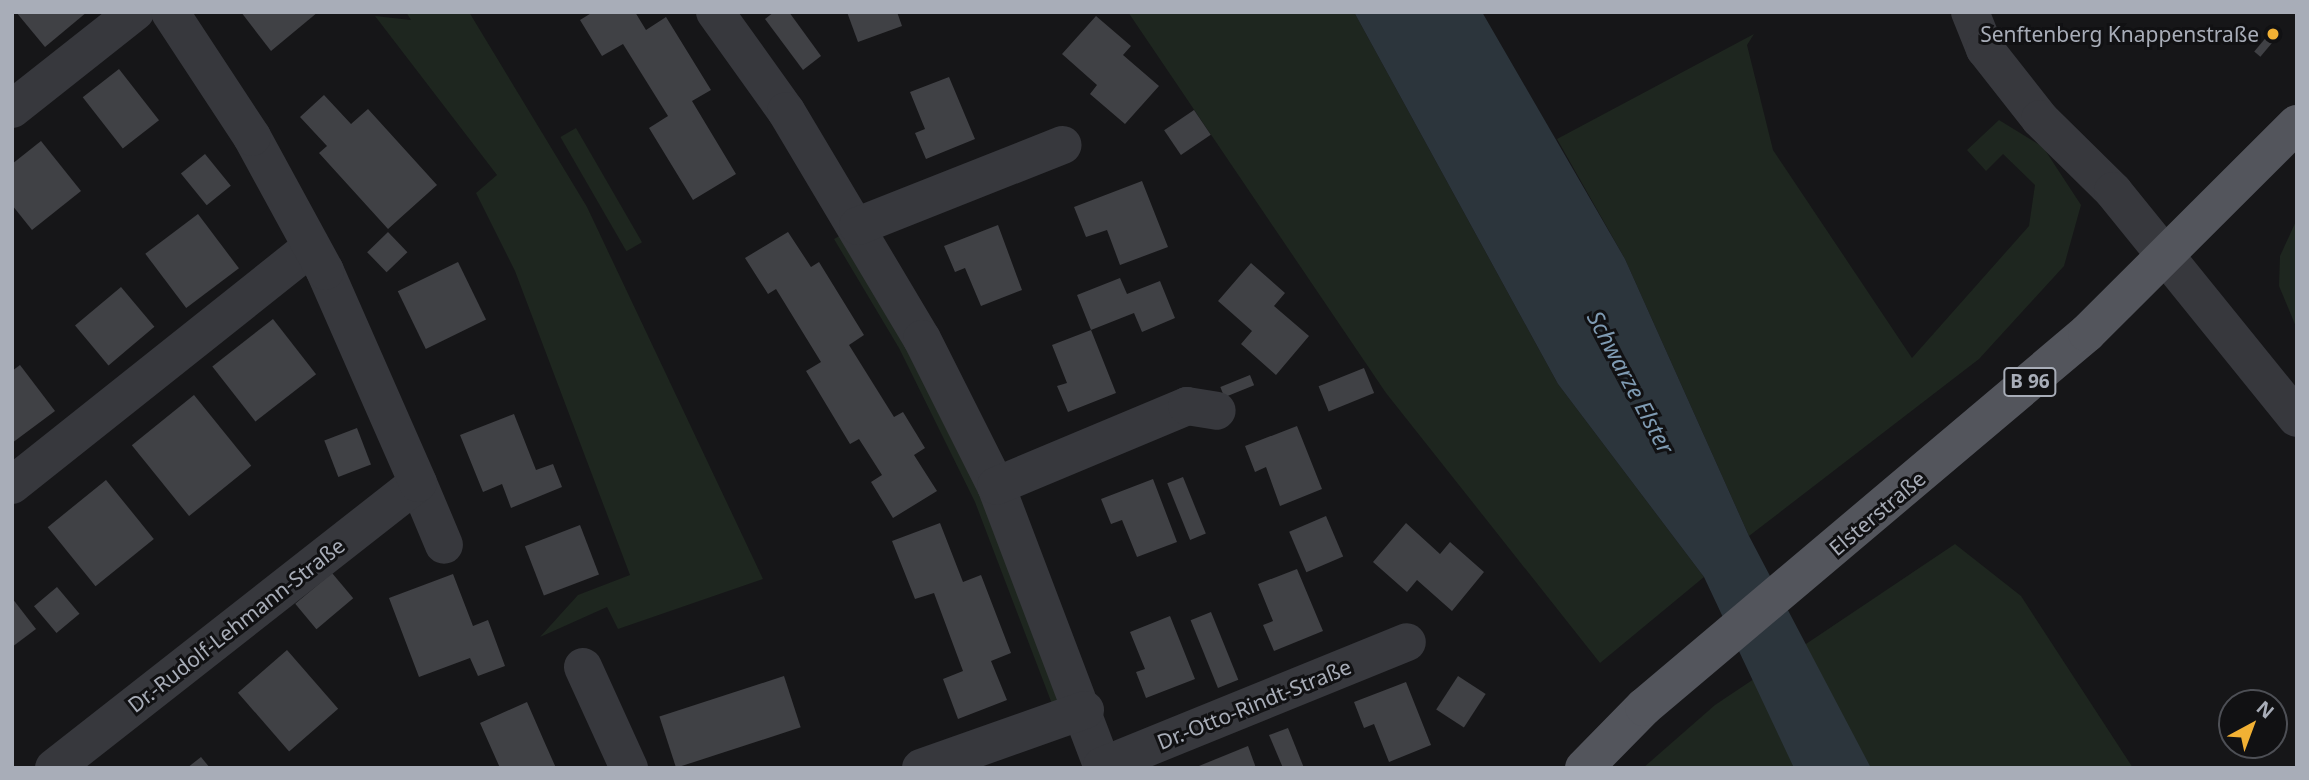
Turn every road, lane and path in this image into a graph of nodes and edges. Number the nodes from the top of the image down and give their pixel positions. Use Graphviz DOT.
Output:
graph roads {
  1 [pos="135,12"];
  2 [pos="170,12"];
  3 [pos="715,12"];
  4 [pos="1970,12"];
  5 [pos="12,110"];
  6 [pos="2297,124"];
  7 [pos="1063,145"];
  8 [pos="858,226"];
  9 [pos="311,247"];
  10 [pos="2168,257"];
  11 [pos="1217,411"];
  12 [pos="2297,418"];
  13 [pos="418,483"];
  14 [pos="12,485"];
  15 [pos="996,486"];
  16 [pos="444,545"];
  17 [pos="1407,642"];
  18 [pos="583,667"];
  19 [pos="1084,710"];
  20 [pos="1102,767"];
  21 [pos="54,768"];
  22 [pos="629,768"];
  23 [pos="921,768"];
  24 [pos="1584,768"];
  1 -- 5 [label="street"];
  2 -- 9 [label="street"];
  3 -- 8 [label="street, Dr.-Otto-Rindt-Straße"];
  4 -- 10 [label="street"];
  6 -- 10 [label="main road, B 96"];
  7 -- 8 [label="street"];
  8 -- 15 [label="street, Dr.-Otto-Rindt-Straße"];
  9 -- 13 [label="street"];
  9 -- 14 [label="street"];
  10 -- 12 [label="street"];
  10 -- 24 [label="main road, Elsterstraße / B 96"];
  11 -- 15 [label="street"];
  13 -- 16 [label="street"];
  13 -- 21 [label="street, Dr.-Rudolf-Lehmann-Straße"];
  15 -- 19 [label="street, Dr.-Otto-Rindt-Straße"];
  17 -- 20 [label="street, Dr.-Otto-Rindt-Straße"];
  18 -- 22 [label="street"];
  19 -- 20 [label="street, Dr.-Otto-Rindt-Straße"];
  19 -- 23 [label="street"];
}
